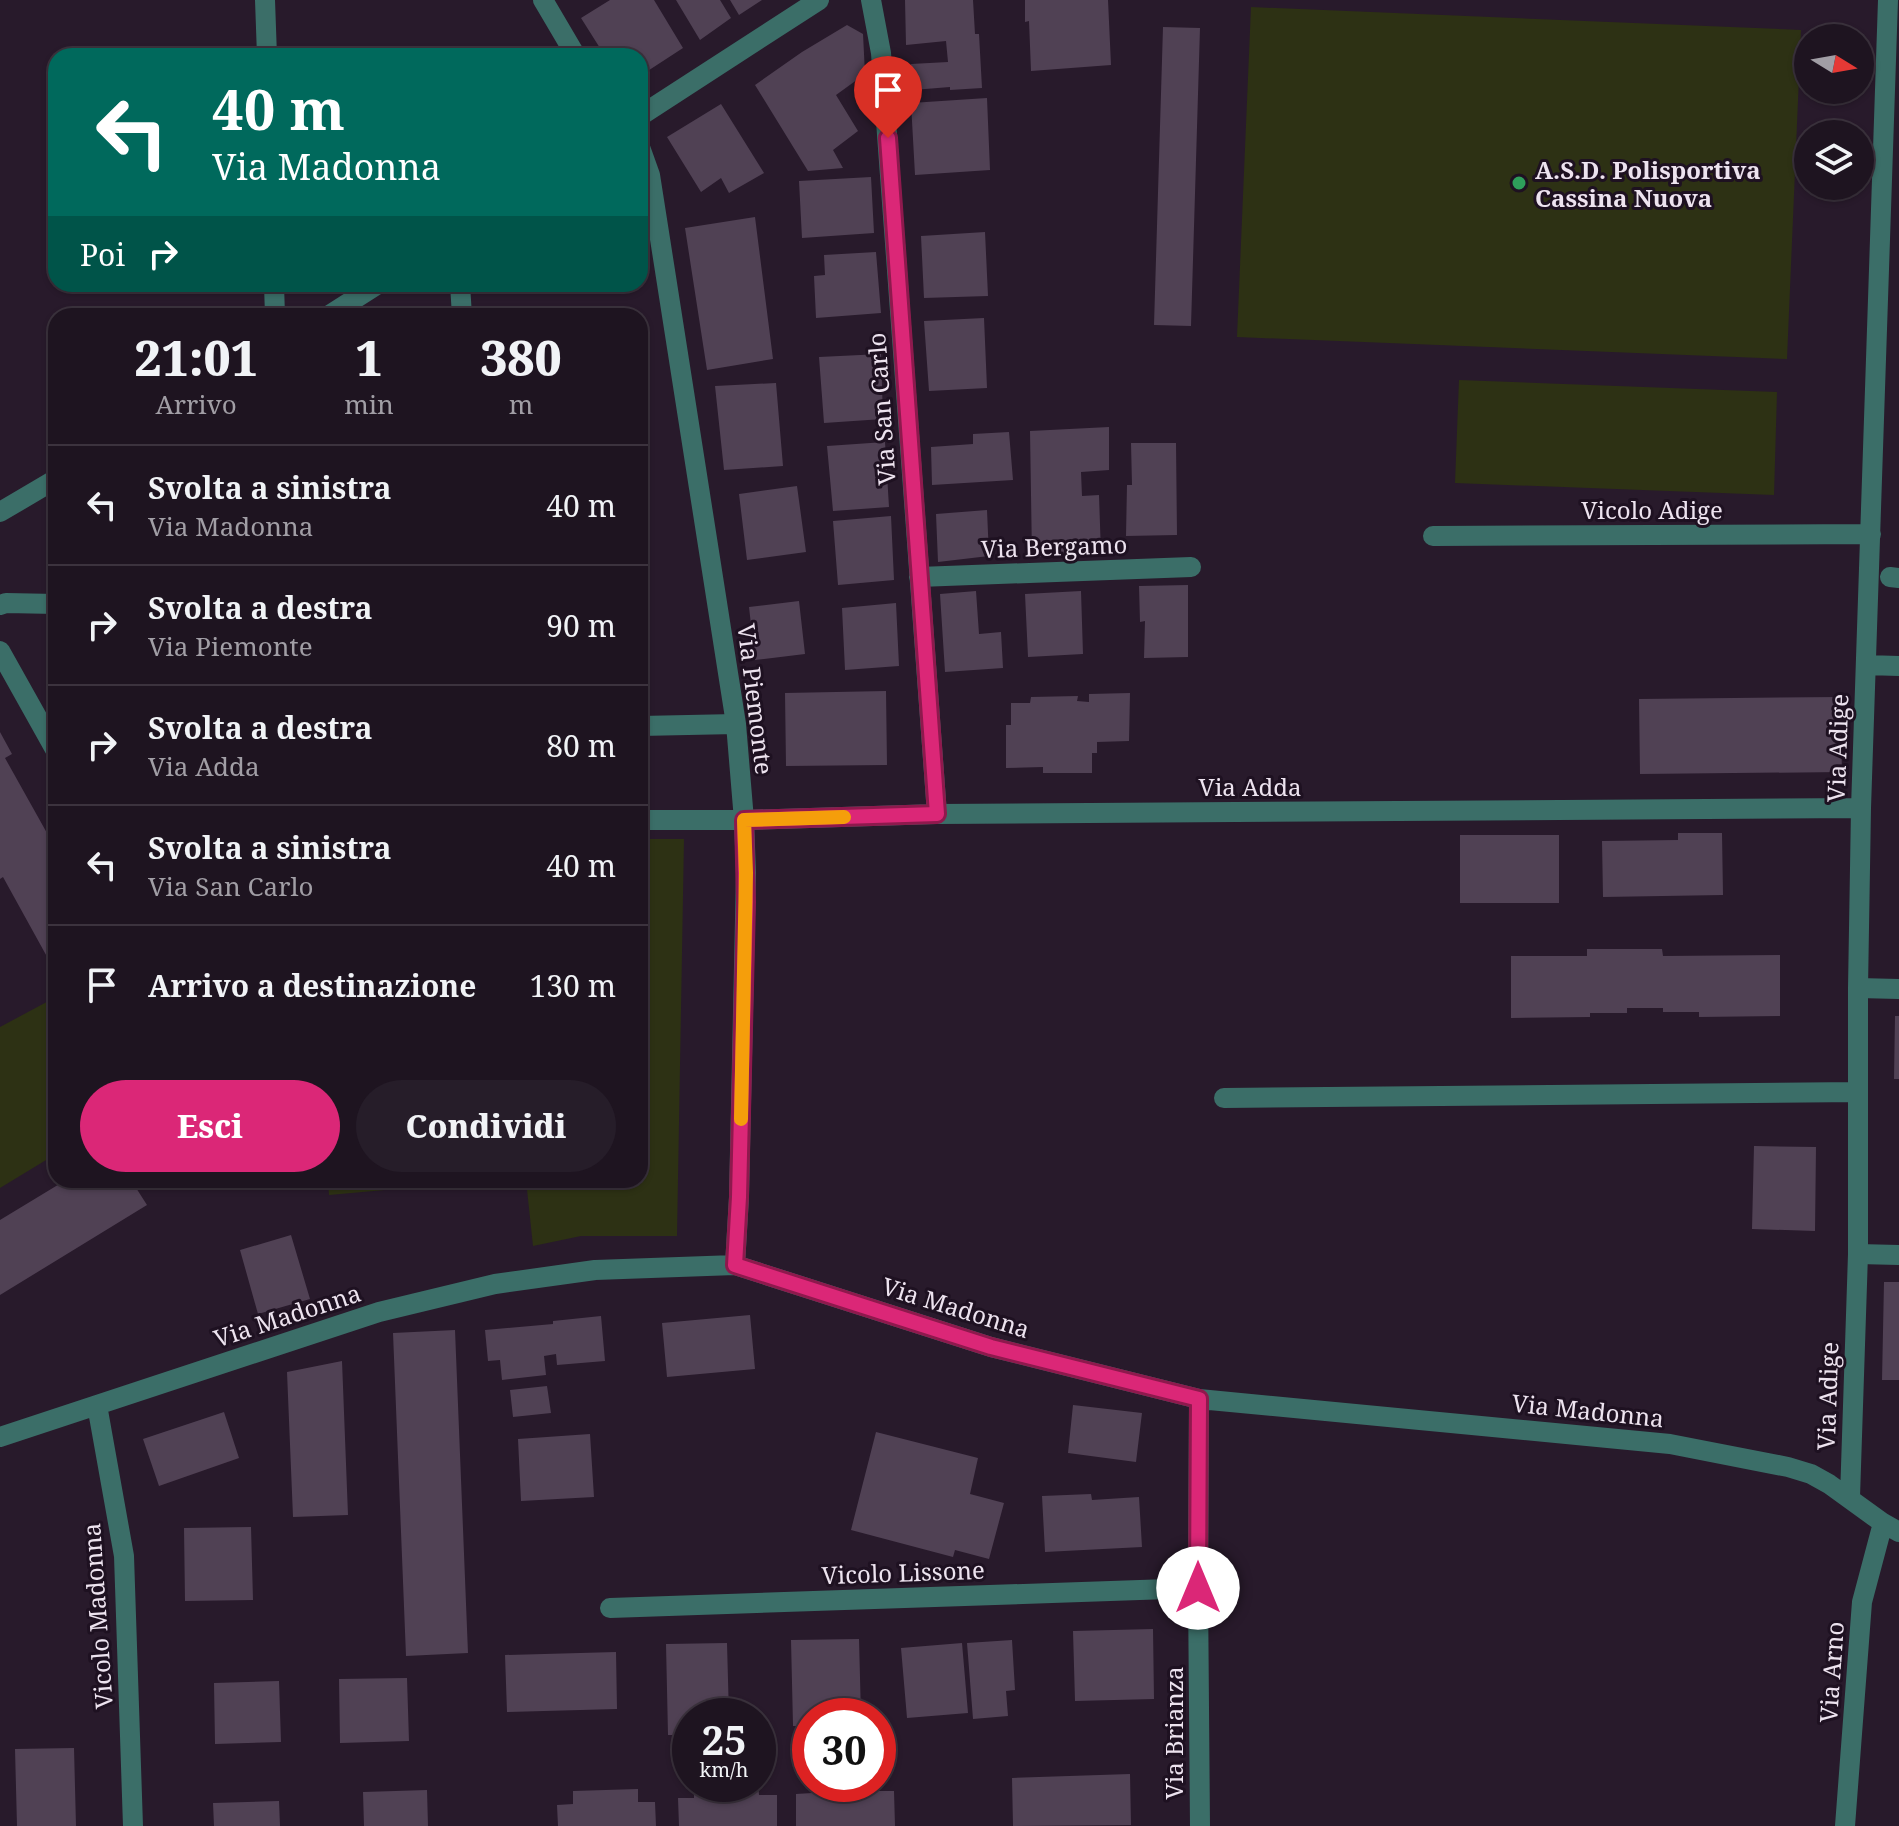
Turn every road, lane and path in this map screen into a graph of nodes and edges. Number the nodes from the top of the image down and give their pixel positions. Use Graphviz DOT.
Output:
graph roads {
  1 [pos="265,0"];
  2 [pos="543,0"];
  3 [pos="871,0"];
  4 [pos="1888,0"];
  5 [pos="807,3"];
  6 [pos="267,48"];
  7 [pos="571,48"];
  8 [pos="648,111"];
  9 [pos="648,169"];
  10 [pos="366,292"];
  11 [pos="340,308"];
  12 [pos="48,483"];
  13 [pos="2,505"];
  14 [pos="1871,534"];
  15 [pos="1433,536"];
  16 [pos="1191,567"];
  17 [pos="919,577"];
  18 [pos="48,604"];
  19 [pos="0,605"];
  20 [pos="0,651"];
  21 [pos="1866,665"];
  22 [pos="1899,666"];
  23 [pos="736,724"];
  24 [pos="648,726"];
  25 [pos="48,737"];
  26 [pos="1861,808"];
  27 [pos="937,814"];
  28 [pos="648,820"];
  29 [pos="744,820"];
  30 [pos="1858,988"];
  31 [pos="1899,989"];
  32 [pos="1848,1092"];
  33 [pos="1224,1098"];
  34 [pos="1858,1254"];
  35 [pos="1899,1255"];
  36 [pos="735,1265"];
  37 [pos="1199,1399"];
  38 [pos="97,1405"];
  39 [pos="0,1437"];
  40 [pos="1850,1497"];
  41 [pos="1891,1528"];
  42 [pos="1198,1588"];
  43 [pos="610,1608"];
  44 [pos="133,1826"];
  45 [pos="1200,1826"];
  46 [pos="1845,1826"];
  1 -- 6 [label="street"];
  2 -- 7 [label="street"];
  3 -- 17 [label="street, Via San Carlo"];
  4 -- 14 [label="street, Via Adige"];
  5 -- 8 [label="street"];
  9 -- 23 [label="street, Via Piemonte"];
  10 -- 11 [label="street"];
  12 -- 13 [label="street"];
  14 -- 15 [label="street, Vicolo Adige"];
  14 -- 21 [label="street, Via Adige"];
  16 -- 17 [label="street, Via Bergamo"];
  17 -- 27 [label="street, Via San Carlo"];
  18 -- 19 [label="street"];
  20 -- 25 [label="street"];
  21 -- 22 [label="street"];
  21 -- 26 [label="street, Via Adige"];
  23 -- 24 [label="street"];
  23 -- 29 [label="street, Via Piemonte"];
  26 -- 27 [label="street, Via Adda"];
  26 -- 30 [label="street, Via Adige"];
  27 -- 29 [label="street, Via Adda"];
  28 -- 29 [label="street, Via Adda"];
  29 -- 36 [label="street, Via Piemonte"];
  30 -- 31 [label="street"];
  30 -- 32 [label="street, Via Adige"];
  32 -- 33 [label="street"];
  32 -- 34 [label="street, Via Adige"];
  34 -- 35 [label="street"];
  34 -- 40 [label="street, Via Adige"];
  36 -- 37 [label="street, Via Madonna"];
  36 -- 38 [label="street, Via Madonna"];
  37 -- 40 [label="street, Via Madonna"];
  37 -- 42 [label="street, Via Brianza"];
  38 -- 39 [label="street, Via Madonna"];
  38 -- 44 [label="street, Vicolo Madonna"];
  40 -- 41 [label="street, Via Madonna"];
  41 -- 46 [label="street, Via Arno"];
  42 -- 43 [label="street, Vicolo Lissone"];
  42 -- 45 [label="street, Via Brianza"];
}
